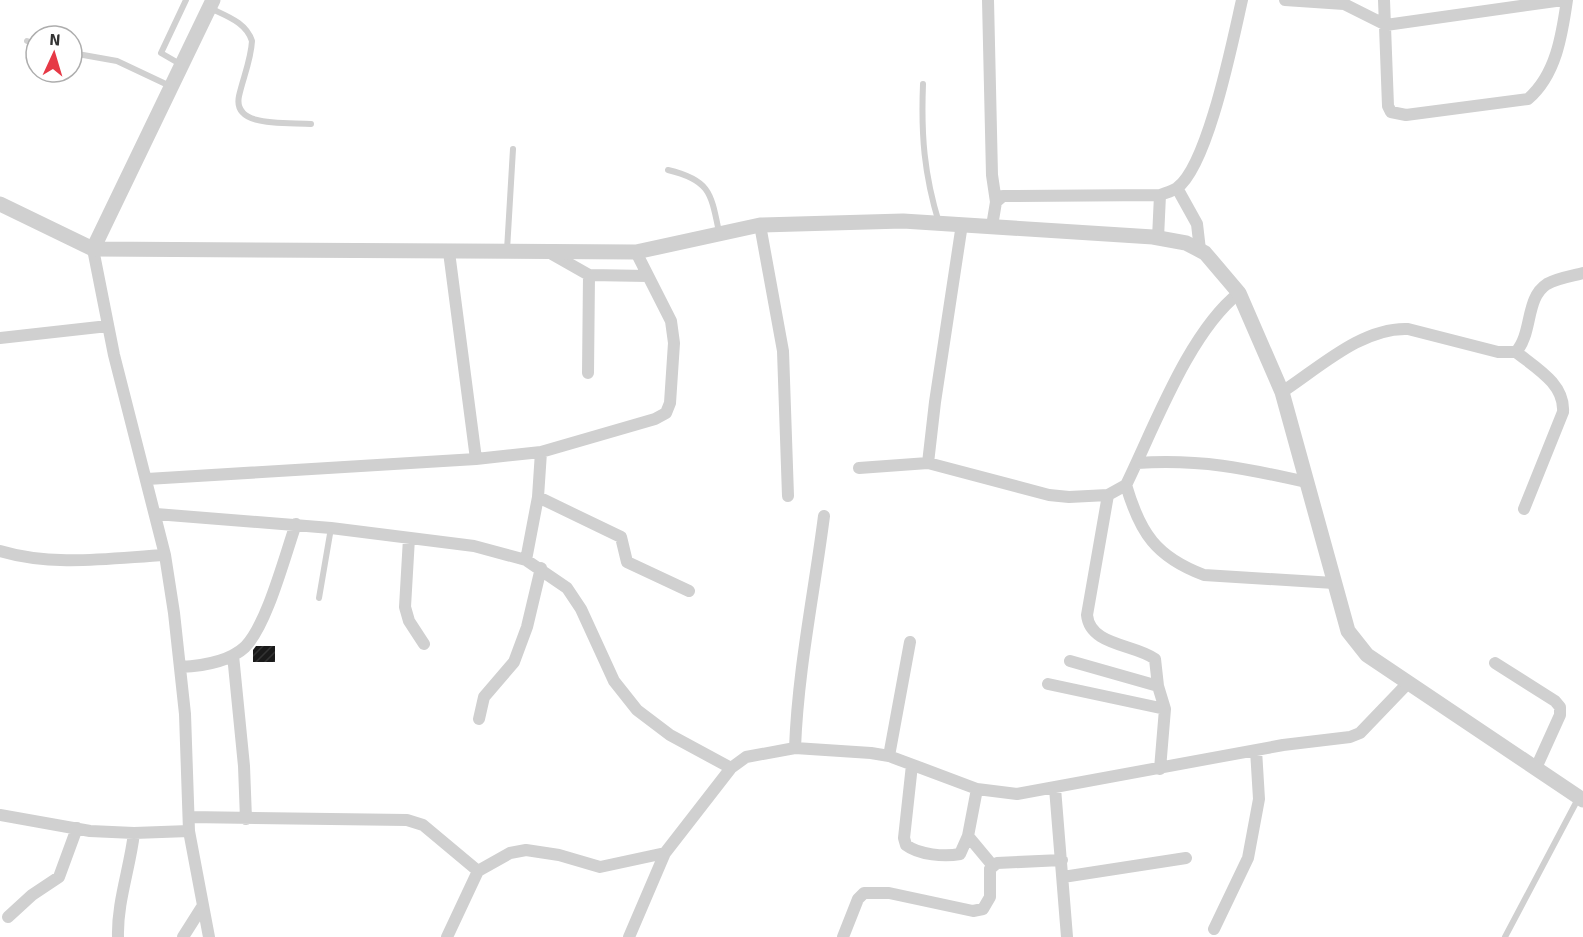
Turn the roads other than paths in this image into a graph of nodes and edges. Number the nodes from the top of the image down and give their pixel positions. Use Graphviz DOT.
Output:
graph roads {
  1 [pos="186,0"];
  2 [pos="988,0"];
  3 [pos="1242,0"];
  4 [pos="1285,0"];
  5 [pos="1384,0"];
  6 [pos="1565,0"];
  7 [pos="1343,2"];
  8 [pos="211,4"];
  9 [pos="1476,6"];
  10 [pos="1386,25"];
  11 [pos="84,54"];
  12 [pos="182,65"];
  13 [pos="923,84"];
  14 [pos="171,87"];
  15 [pos="311,123"];
  16 [pos="513,149"];
  17 [pos="668,171"];
  18 [pos="1177,188"];
  19 [pos="1160,195"];
  20 [pos="996,202"];
  21 [pos="0,204"];
  22 [pos="939,223"];
  23 [pos="962,224"];
  24 [pos="759,225"];
  25 [pos="992,226"];
  26 [pos="719,232"];
  27 [pos="1158,238"];
  28 [pos="93,249"];
  29 [pos="1200,250"];
  30 [pos="449,252"];
  31 [pos="636,252"];
  32 [pos="507,253"];
  33 [pos="552,254"];
  34 [pos="1583,273"];
  35 [pos="590,275"];
  36 [pos="648,276"];
  37 [pos="1239,293"];
  38 [pos="108,326"];
  39 [pos="0,338"];
  40 [pos="1516,352"];
  41 [pos="588,373"];
  42 [pos="1281,392"];
  43 [pos="541,452"];
  44 [pos="476,459"];
  45 [pos="928,463"];
  46 [pos="1137,463"];
  47 [pos="859,468"];
  48 [pos="147,479"];
  49 [pos="1306,482"];
  50 [pos="1126,485"];
  51 [pos="1108,495"];
  52 [pos="788,496"];
  53 [pos="538,497"];
  54 [pos="1524,508"];
  55 [pos="156,514"];
  56 [pos="824,516"];
  57 [pos="296,524"];
  58 [pos="331,528"];
  59 [pos="409,538"];
  60 [pos="0,551"];
  61 [pos="165,555"];
  62 [pos="526,560"];
  63 [pos="540,568"];
  64 [pos="1334,583"];
  65 [pos="689,591"];
  66 [pos="319,598"];
  67 [pos="910,642"];
  68 [pos="424,644"];
  69 [pos="233,655"];
  70 [pos="1070,661"];
  71 [pos="1495,663"];
  72 [pos="180,667"];
  73 [pos="1408,682"];
  74 [pos="1048,684"];
  75 [pos="1158,686"];
  76 [pos="1165,709"];
  77 [pos="479,719"];
  78 [pos="795,748"];
  79 [pos="1256,750"];
  80 [pos="889,756"];
  81 [pos="912,765"];
  82 [pos="731,768"];
  83 [pos="1536,768"];
  84 [pos="1160,770"];
  85 [pos="1055,788"];
  86 [pos="977,789"];
  87 [pos="1581,799"];
  88 [pos="0,815"];
  89 [pos="189,817"];
  90 [pos="246,819"];
  91 [pos="77,828"];
  92 [pos="189,831"];
  93 [pos="134,833"];
  94 [pos="968,836"];
  95 [pos="665,853"];
  96 [pos="1186,858"];
  97 [pos="1062,860"];
  98 [pos="993,866"];
  99 [pos="478,871"];
  100 [pos="1063,877"];
  101 [pos="202,907"];
  102 [pos="8,917"];
  103 [pos="1214,929"];
  104 [pos="118,937"];
  105 [pos="183,937"];
  106 [pos="209,937"];
  107 [pos="447,937"];
  108 [pos="629,937"];
  109 [pos="843,937"];
  110 [pos="1067,937"];
  111 [pos="1505,937"];
  1 -- 12 [label="lane"];
  2 -- 20 [label="street"];
  3 -- 18 [label="street"];
  4 -- 7 [label="street"];
  5 -- 10 [label="street"];
  6 -- 9 [label="street"];
  6 -- 10 [label="street"];
  7 -- 10 [label="street"];
  8 -- 12 [label="street"];
  8 -- 15 [label="lane"];
  9 -- 10 [label="street"];
  11 -- 14 [label="lane"];
  12 -- 14 [label="street"];
  13 -- 22 [label="lane"];
  14 -- 28 [label="street"];
  16 -- 32 [label="lane"];
  17 -- 26 [label="lane"];
  18 -- 19 [label="street"];
  18 -- 29 [label="street"];
  19 -- 20 [label="street"];
  19 -- 27 [label="street"];
  20 -- 25 [label="street"];
  21 -- 28 [label="street"];
  22 -- 23 [label="street"];
  22 -- 24 [label="street"];
  23 -- 25 [label="street"];
  23 -- 45 [label="street"];
  24 -- 26 [label="street"];
  24 -- 52 [label="street"];
  25 -- 27 [label="street"];
  26 -- 31 [label="street"];
  27 -- 29 [label="street"];
  28 -- 30 [label="street"];
  28 -- 38 [label="street"];
  29 -- 37 [label="street"];
  30 -- 32 [label="street"];
  30 -- 44 [label="street"];
  31 -- 33 [label="street"];
  31 -- 36 [label="street"];
  32 -- 33 [label="street"];
  33 -- 35 [label="street"];
  34 -- 40 [label="street"];
  35 -- 36 [label="street"];
  35 -- 41 [label="street"];
  36 -- 43 [label="street"];
  37 -- 42 [label="street"];
  37 -- 46 [label="street"];
  38 -- 39 [label="street"];
  38 -- 48 [label="street"];
  40 -- 42 [label="street"];
  40 -- 54 [label="street"];
  42 -- 49 [label="street"];
  43 -- 44 [label="street"];
  43 -- 53 [label="street"];
  44 -- 48 [label="street"];
  45 -- 47 [label="street"];
  45 -- 51 [label="street"];
  46 -- 49 [label="street"];
  46 -- 50 [label="street"];
  48 -- 55 [label="street"];
  49 -- 64 [label="street"];
  50 -- 51 [label="street"];
  50 -- 64 [label="street"];
  51 -- 75 [label="street"];
  53 -- 62 [label="street"];
  53 -- 65 [label="street"];
  55 -- 57 [label="street"];
  55 -- 61 [label="street"];
  56 -- 78 [label="street"];
  57 -- 58 [label="street"];
  57 -- 69 [label="street"];
  58 -- 59 [label="street"];
  58 -- 66 [label="lane"];
  59 -- 62 [label="street"];
  59 -- 68 [label="street"];
  60 -- 61 [label="street"];
  61 -- 72 [label="street"];
  62 -- 63 [label="street"];
  63 -- 77 [label="street"];
  63 -- 82 [label="street"];
  64 -- 73 [label="street"];
  67 -- 80 [label="street"];
  69 -- 72 [label="street"];
  69 -- 90 [label="street"];
  70 -- 75 [label="street"];
  71 -- 83 [label="street"];
  72 -- 89 [label="street"];
  73 -- 79 [label="street"];
  73 -- 83 [label="street"];
  74 -- 76 [label="street"];
  75 -- 76 [label="street"];
  76 -- 84 [label="street"];
  78 -- 80 [label="street"];
  78 -- 82 [label="street"];
  79 -- 84 [label="street"];
  79 -- 103 [label="street"];
  80 -- 81 [label="street"];
  81 -- 86 [label="street"];
  81 -- 94 [label="street"];
  82 -- 95 [label="street"];
  83 -- 87 [label="street"];
  84 -- 85 [label="street"];
  85 -- 86 [label="street"];
  85 -- 97 [label="street"];
  86 -- 94 [label="street"];
  87 -- 111 [label="lane"];
  88 -- 91 [label="street"];
  89 -- 90 [label="street"];
  89 -- 92 [label="street"];
  90 -- 99 [label="street"];
  91 -- 93 [label="street"];
  91 -- 102 [label="street"];
  92 -- 93 [label="street"];
  92 -- 101 [label="street"];
  93 -- 104 [label="street"];
  94 -- 98 [label="street"];
  95 -- 99 [label="street"];
  95 -- 108 [label="street"];
  96 -- 100 [label="street"];
  97 -- 98 [label="street"];
  97 -- 100 [label="street"];
  98 -- 109 [label="street"];
  99 -- 107 [label="street"];
  100 -- 110 [label="street"];
  101 -- 105 [label="street"];
  101 -- 106 [label="street"];
}
